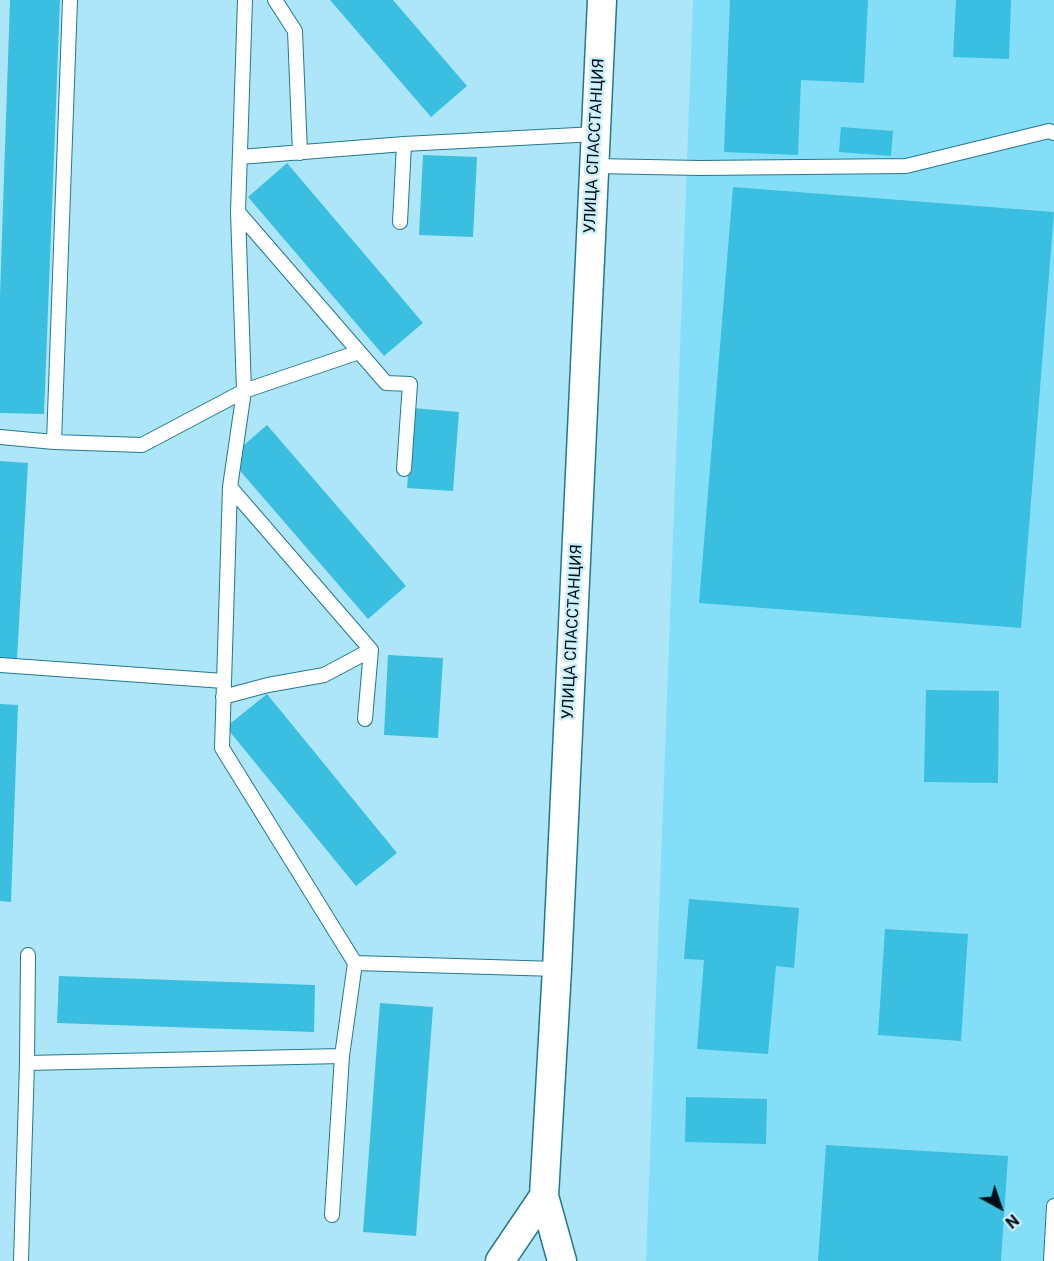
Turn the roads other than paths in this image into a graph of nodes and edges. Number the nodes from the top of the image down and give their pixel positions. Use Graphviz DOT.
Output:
graph roads {
  1 [pos="70,0"];
  2 [pos="245,0"];
  3 [pos="275,0"];
  4 [pos="602,0"];
  5 [pos="1054,133"];
  6 [pos="596,134"];
  7 [pos="404,144"];
  8 [pos="300,153"];
  9 [pos="240,157"];
  10 [pos="594,166"];
  11 [pos="238,212"];
  12 [pos="400,222"];
  13 [pos="359,352"];
  14 [pos="244,391"];
  15 [pos="0,437"];
  16 [pos="54,442"];
  17 [pos="404,470"];
  18 [pos="230,487"];
  19 [pos="371,650"];
  20 [pos="0,665"];
  21 [pos="224,681"];
  22 [pos="223,697"];
  23 [pos="365,719"];
  24 [pos="28,955"];
  25 [pos="355,963"];
  26 [pos="557,969"];
  27 [pos="342,1056"];
  28 [pos="27,1063"];
  29 [pos="544,1196"];
  30 [pos="1054,1206"];
  31 [pos="332,1215"];
  32 [pos="21,1261"];
  33 [pos="500,1261"];
  34 [pos="562,1261"];
  35 [pos="1051,1261"];
  1 -- 16 [label="lane"];
  2 -- 9 [label="lane"];
  3 -- 8 [label="lane"];
  4 -- 6 [label="street, УЛИЦА СПАССТАНЦИЯ"];
  5 -- 10 [label="lane"];
  6 -- 7 [label="lane"];
  6 -- 10 [label="street, УЛИЦА СПАССТАНЦИЯ"];
  7 -- 8 [label="lane"];
  7 -- 12 [label="lane"];
  8 -- 9 [label="lane"];
  9 -- 11 [label="lane"];
  10 -- 26 [label="street, УЛИЦА СПАССТАНЦИЯ"];
  11 -- 13 [label="lane"];
  11 -- 14 [label="lane"];
  13 -- 14 [label="lane"];
  13 -- 17 [label="lane"];
  14 -- 16 [label="lane"];
  14 -- 18 [label="lane"];
  15 -- 16 [label="lane"];
  18 -- 19 [label="lane"];
  18 -- 21 [label="lane"];
  19 -- 22 [label="lane"];
  19 -- 23 [label="lane"];
  20 -- 21 [label="lane"];
  21 -- 22 [label="lane"];
  22 -- 25 [label="lane"];
  24 -- 28 [label="lane"];
  25 -- 26 [label="lane"];
  25 -- 27 [label="lane"];
  26 -- 29 [label="street, УЛИЦА СПАССТАНЦИЯ"];
  27 -- 28 [label="lane"];
  27 -- 31 [label="lane"];
  28 -- 32 [label="lane"];
  29 -- 33 [label="street"];
  29 -- 34 [label="street, УЛИЦА СПАССТАНЦИЯ"];
  30 -- 35 [label="lane"];
}
